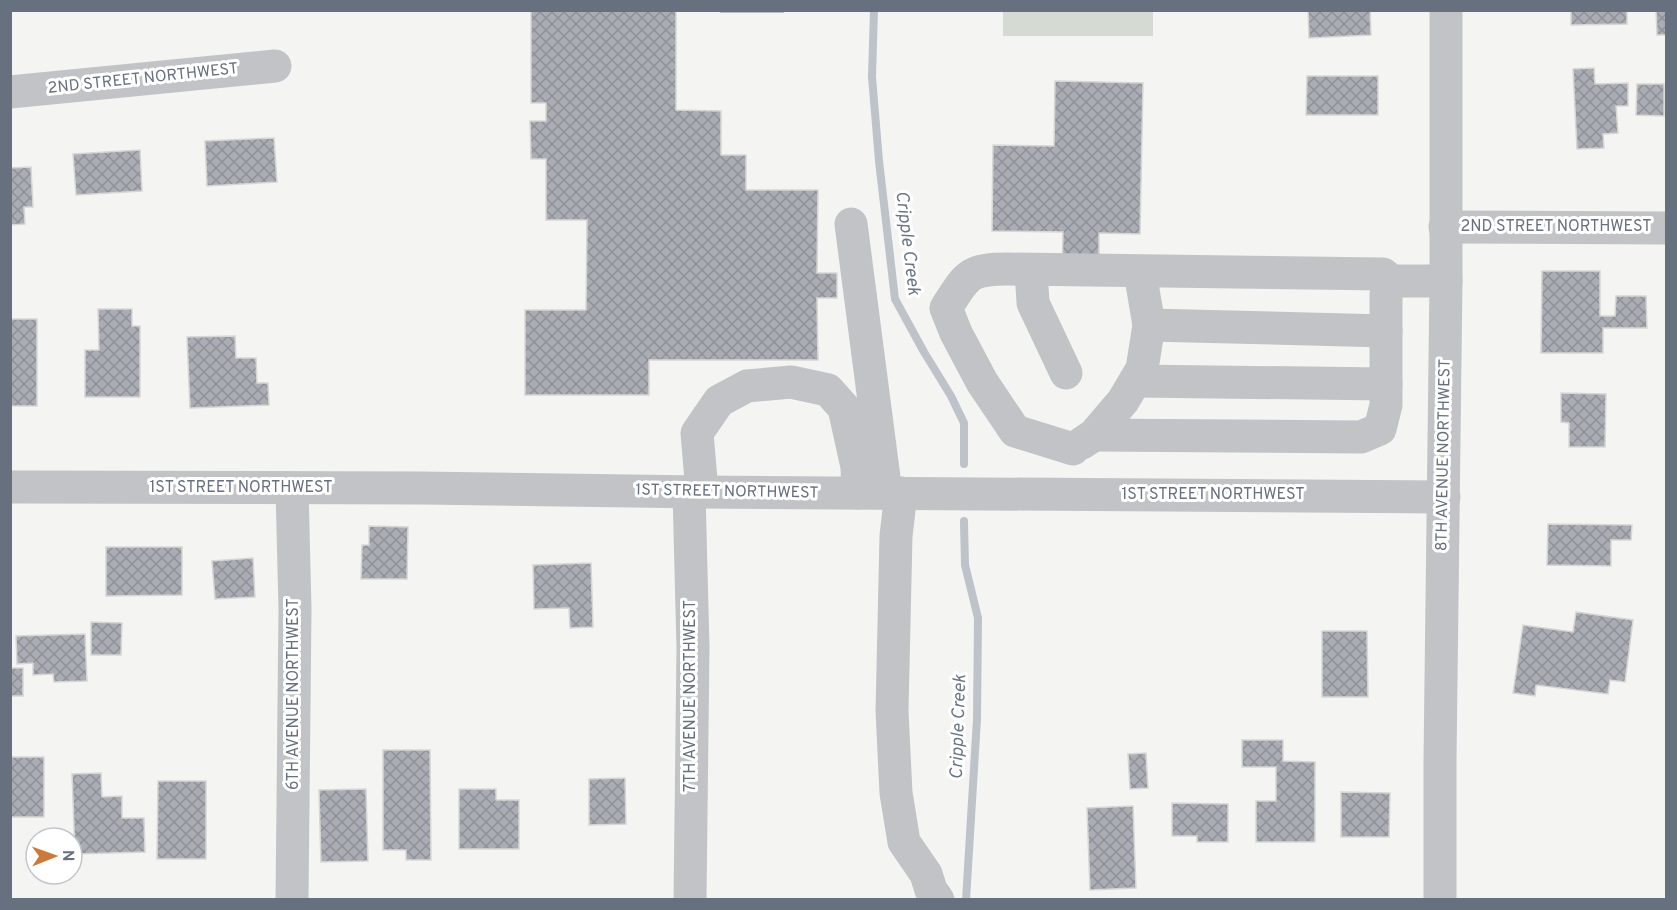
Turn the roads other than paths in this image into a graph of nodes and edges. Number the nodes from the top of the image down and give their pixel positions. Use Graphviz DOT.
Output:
graph roads {
  1 [pos="1446,10"];
  2 [pos="275,66"];
  3 [pos="10,92"];
  4 [pos="851,224"];
  5 [pos="1445,227"];
  6 [pos="1666,228"];
  7 [pos="1031,270"];
  8 [pos="1140,272"];
  9 [pos="1392,281"];
  10 [pos="1446,281"];
  11 [pos="1149,325"];
  12 [pos="1386,331"];
  13 [pos="1066,373"];
  14 [pos="1135,381"];
  15 [pos="1386,384"];
  16 [pos="1083,442"];
  17 [pos="10,487"];
  18 [pos="292,489"];
  19 [pos="695,492"];
  20 [pos="882,493"];
  21 [pos="1071,494"];
  22 [pos="1444,497"];
  23 [pos="292,900"];
  24 [pos="690,900"];
  25 [pos="938,900"];
  26 [pos="1440,900"];
  1 -- 5 [label="street, 8TH AVENUE NORTHWEST"];
  2 -- 3 [label="street, 2ND STREET NORTHWEST"];
  4 -- 20 [label="street"];
  5 -- 6 [label="street, 2ND STREET NORTHWEST"];
  5 -- 10 [label="street, 8TH AVENUE NORTHWEST"];
  7 -- 8 [label="street"];
  7 -- 13 [label="street"];
  7 -- 16 [label="street"];
  8 -- 9 [label="street"];
  8 -- 11 [label="street"];
  9 -- 10 [label="street"];
  9 -- 12 [label="street"];
  10 -- 22 [label="street, 8TH AVENUE NORTHWEST"];
  11 -- 12 [label="street"];
  11 -- 14 [label="street"];
  12 -- 15 [label="street"];
  14 -- 15 [label="street"];
  14 -- 16 [label="street"];
  15 -- 16 [label="street"];
  16 -- 21 [label="street"];
  17 -- 18 [label="street, 1ST STREET NORTHWEST"];
  18 -- 19 [label="street, 1ST STREET NORTHWEST"];
  18 -- 23 [label="street, 6TH AVENUE NORTHWEST"];
  19 -- 20 [label="street, 1ST STREET NORTHWEST"];
  19 -- 20 [label="street, 7TH AVENUE NORTHWEST"];
  19 -- 24 [label="street, 7TH AVENUE NORTHWEST"];
  20 -- 21 [label="street, 1ST STREET NORTHWEST"];
  20 -- 25 [label="street"];
  21 -- 22 [label="street, 1ST STREET NORTHWEST"];
  22 -- 26 [label="street, 8TH AVENUE NORTHWEST"];
}
